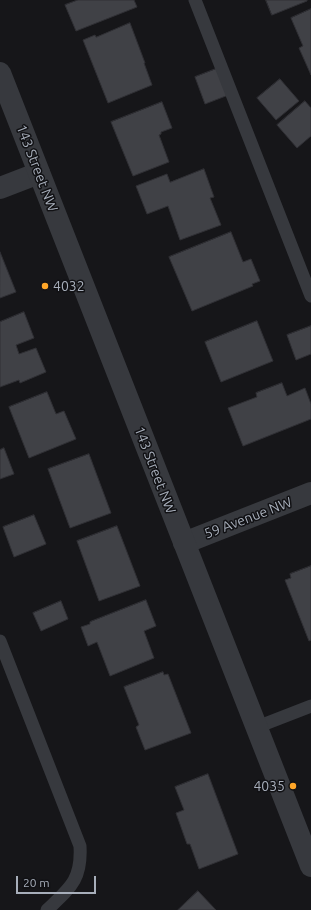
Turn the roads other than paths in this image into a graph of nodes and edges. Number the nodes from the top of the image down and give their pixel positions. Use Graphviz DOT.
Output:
graph roads {
  1 [pos="195,0"];
  2 [pos="0,73"];
  3 [pos="39,173"];
  4 [pos="0,188"];
  5 [pos="308,282"];
  6 [pos="311,296"];
  7 [pos="311,493"];
  8 [pos="184,543"];
  9 [pos="0,641"];
  10 [pos="311,706"];
  11 [pos="257,727"];
  12 [pos="311,866"];
  13 [pos="47,910"];
  1 -- 5 [label="lane"];
  2 -- 3 [label="street, 143 Street NW"];
  3 -- 4 [label="street"];
  3 -- 8 [label="street, 143 Street NW"];
  5 -- 6 [label="lane"];
  7 -- 8 [label="street, 59 Avenue NW"];
  8 -- 11 [label="street, 143 Street NW"];
  9 -- 13 [label="lane"];
  10 -- 11 [label="lane"];
  11 -- 12 [label="street, 143 Street NW"];
}
